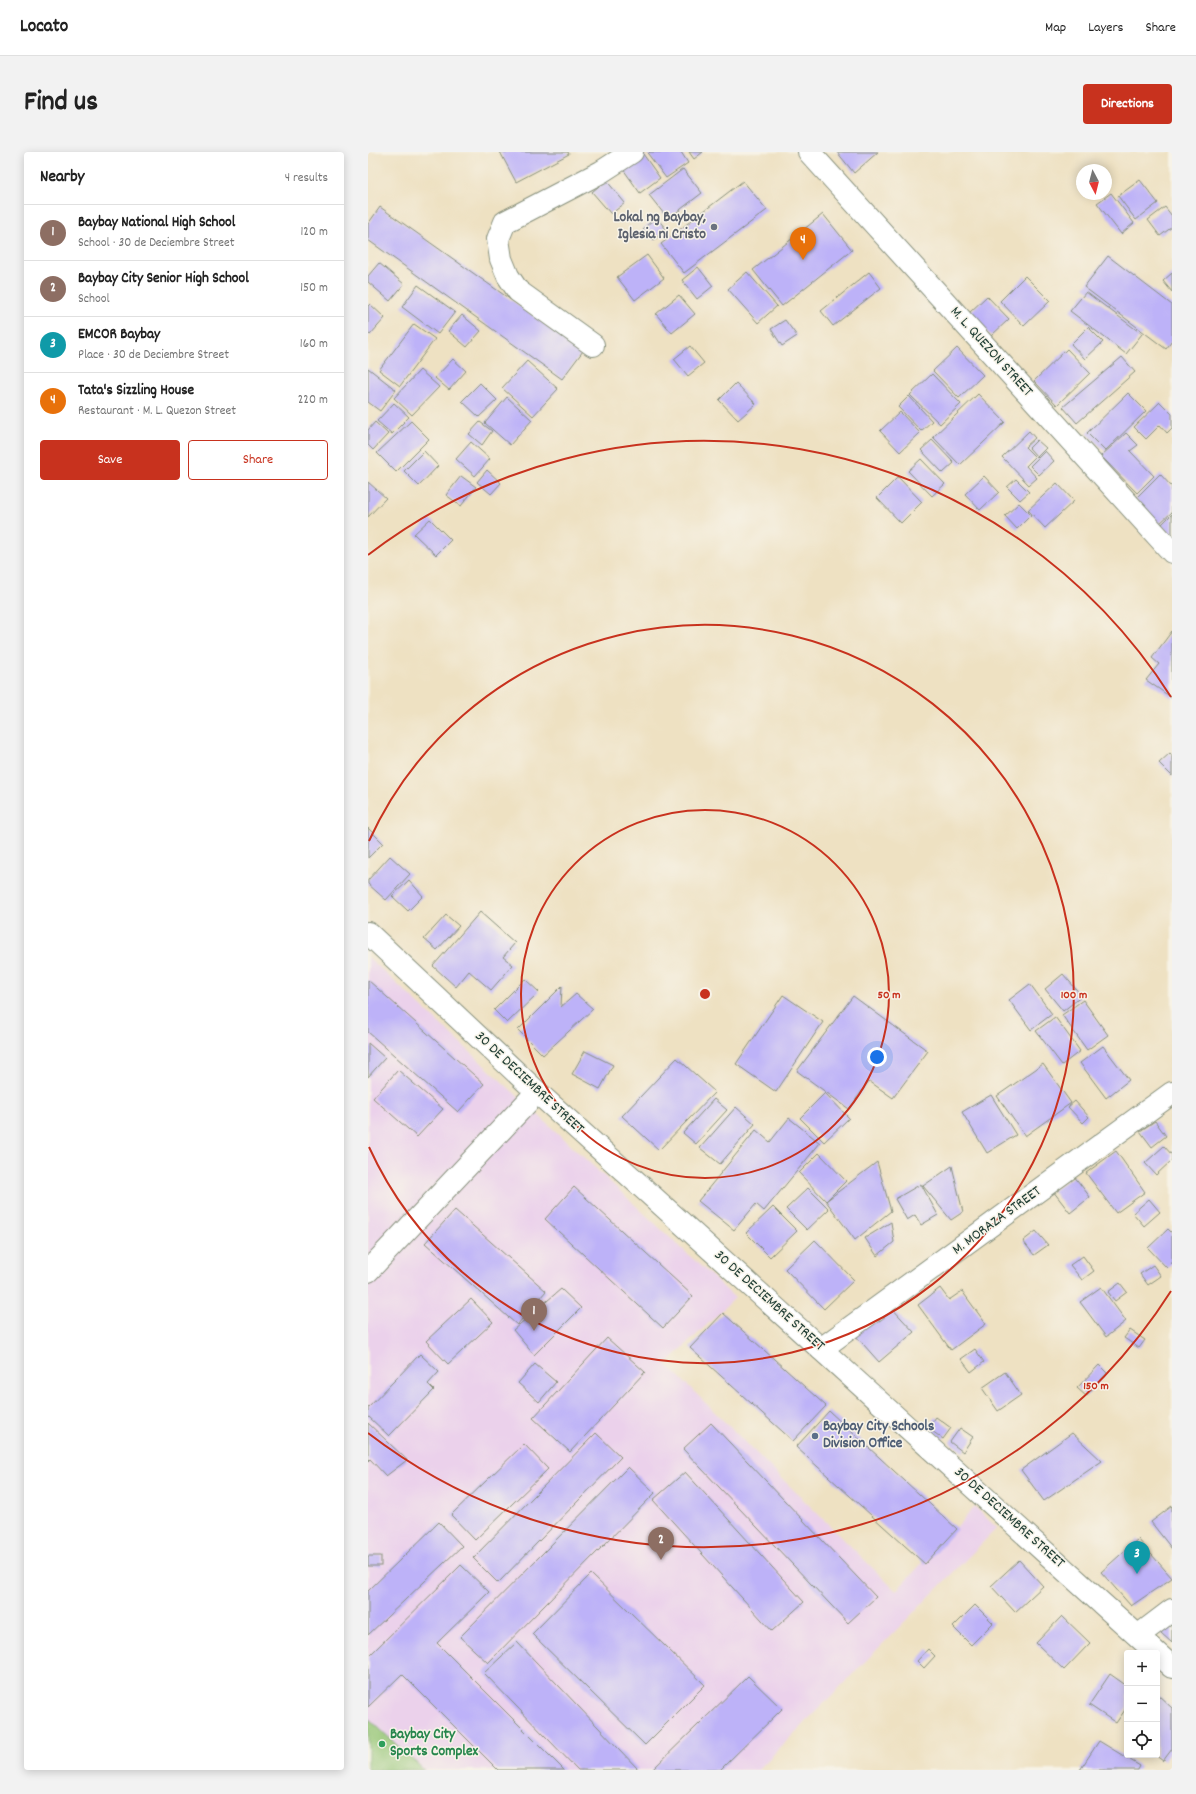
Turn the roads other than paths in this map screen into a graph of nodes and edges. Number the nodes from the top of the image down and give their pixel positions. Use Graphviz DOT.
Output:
graph roads {
  1 [pos="632,152"];
  2 [pos="809,152"];
  3 [pos="593,345"];
  4 [pos="1172,552"];
  5 [pos="368,933"];
  6 [pos="538,1092"];
  7 [pos="1172,1093"];
  8 [pos="368,1271"];
  9 [pos="821,1348"];
  10 [pos="1172,1610"];
  11 [pos="1139,1635"];
  12 [pos="1172,1667"];
  1 -- 3 [label="street"];
  2 -- 4 [label="street, M. L. QUEZON STREET"];
  5 -- 6 [label="street, 30 DE DECIEMBRE STREET"];
  6 -- 8 [label="street"];
  6 -- 9 [label="street, 30 DE DECIEMBRE STREET"];
  7 -- 9 [label="street, M. MORAZA STREET"];
  9 -- 11 [label="street, 30 DE DECIEMBRE STREET"];
  10 -- 11 [label="street"];
  11 -- 12 [label="street, 30 DE DECIEMBRE STREET"];
}
